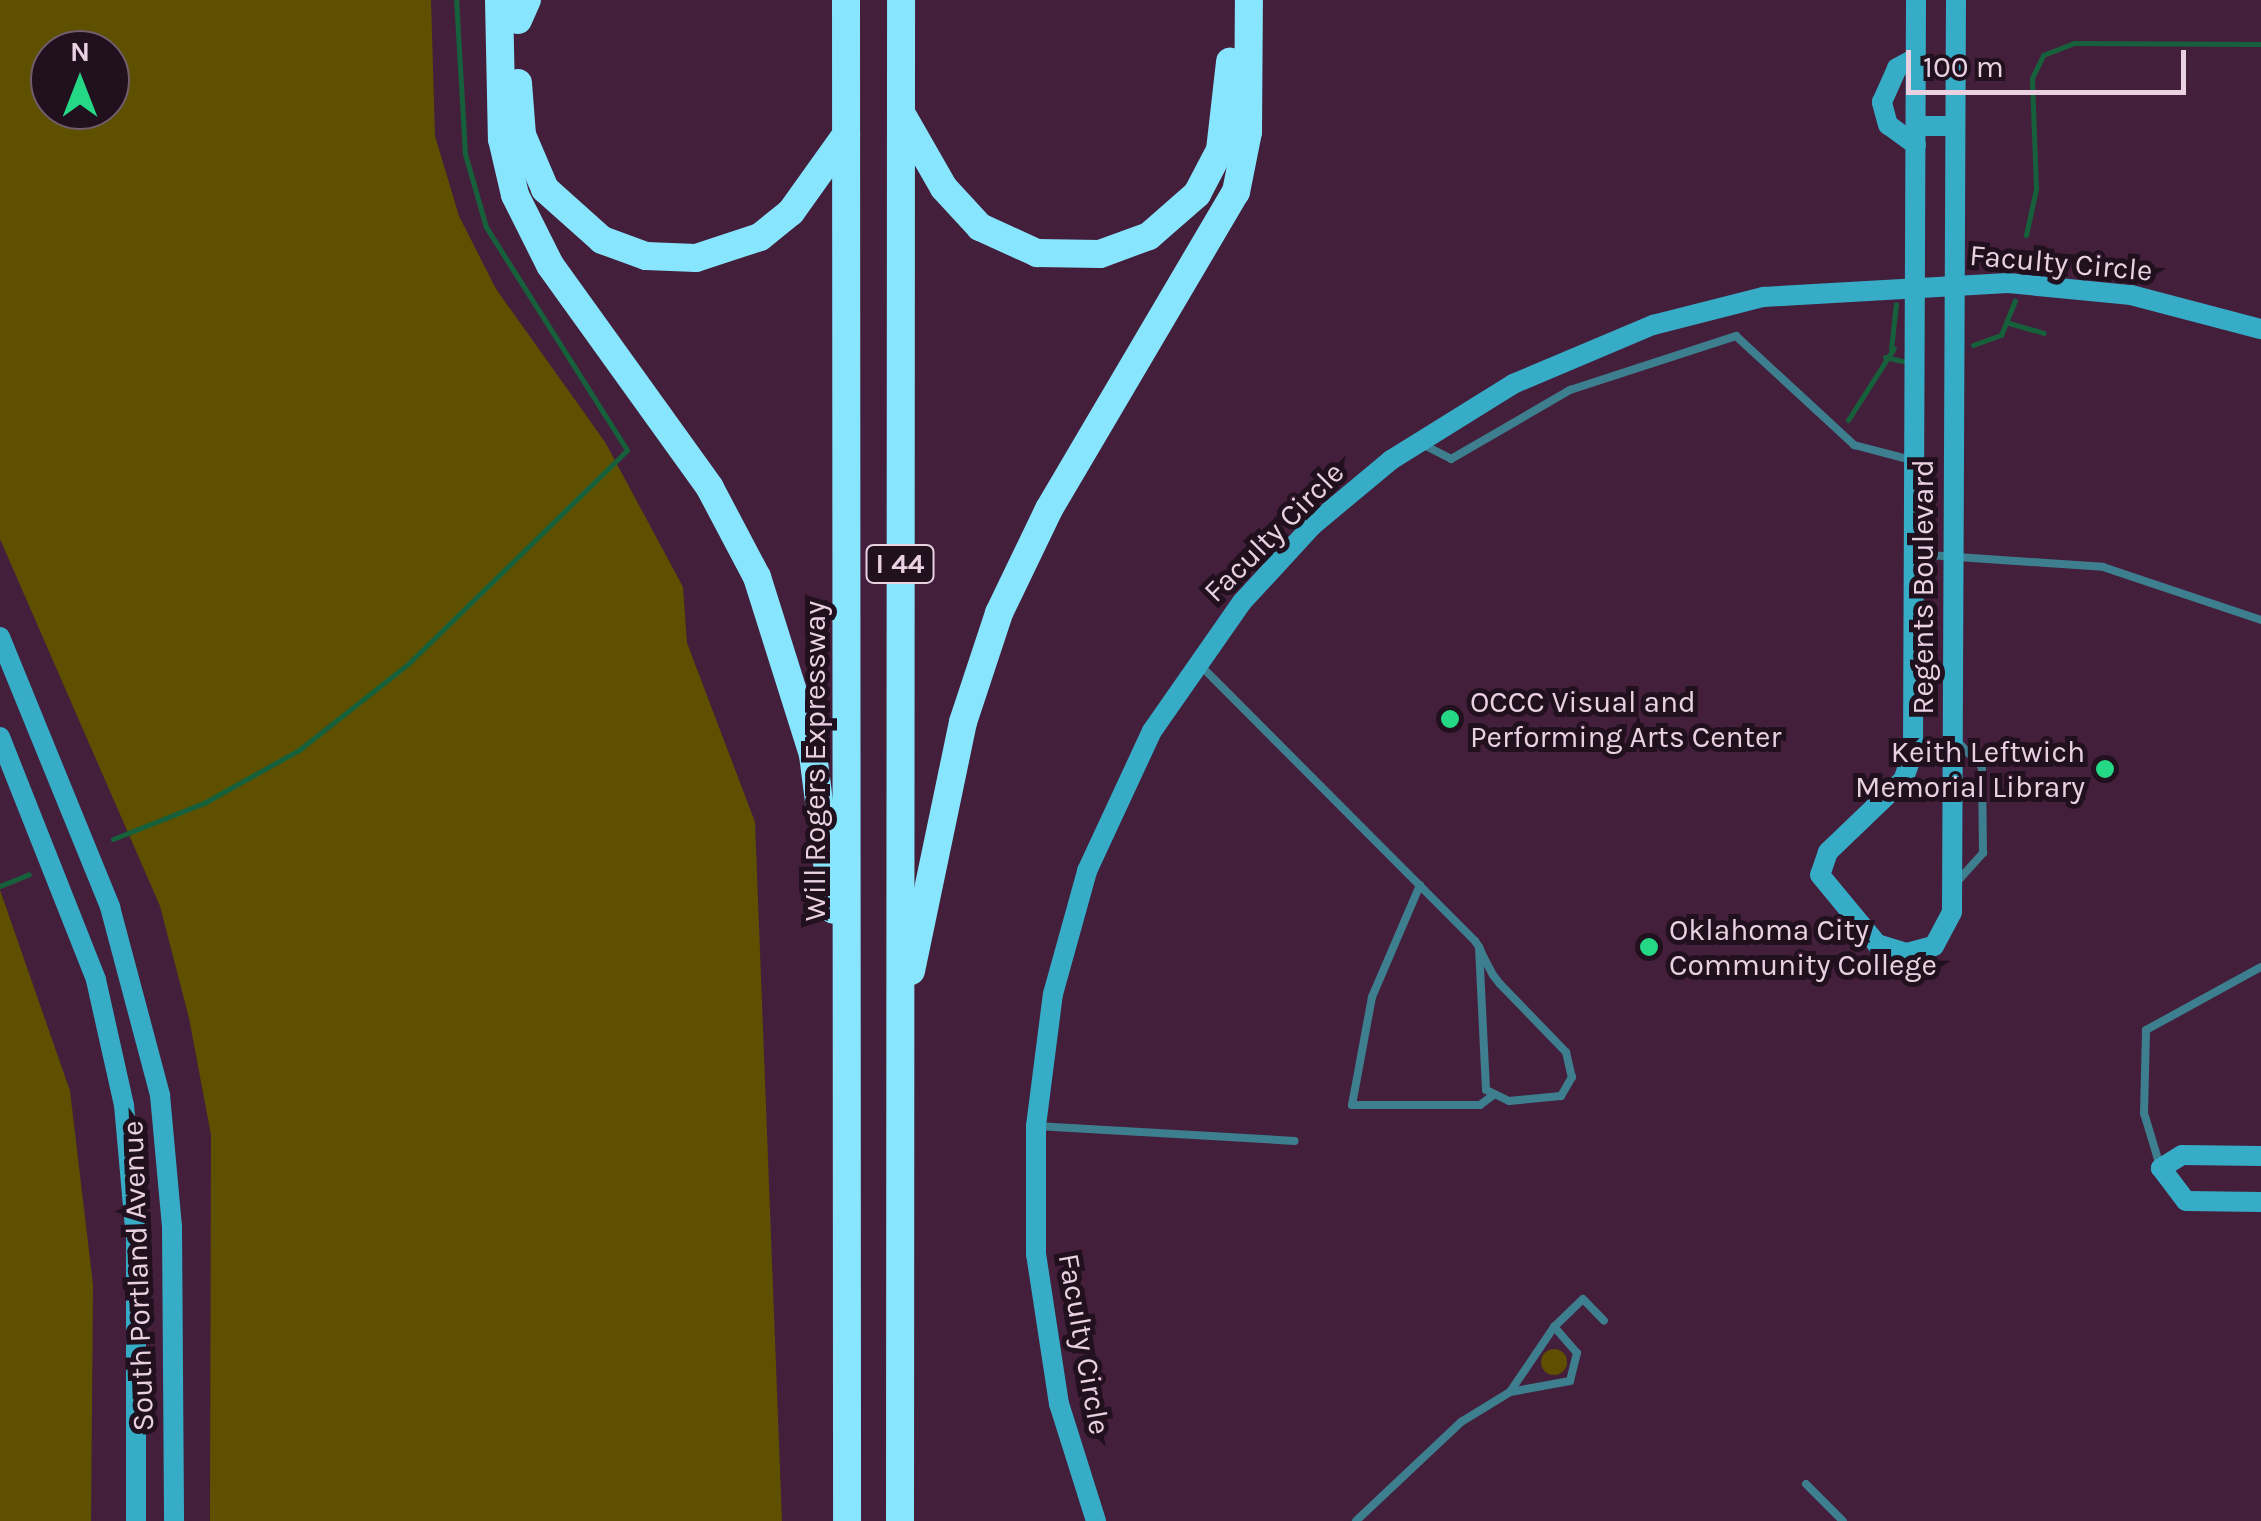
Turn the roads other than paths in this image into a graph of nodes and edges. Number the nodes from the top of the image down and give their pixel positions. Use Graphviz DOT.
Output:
graph roads {
  1 [pos="846,0"];
  2 [pos="900,0"];
  3 [pos="1230,0"];
  4 [pos="1916,0"];
  5 [pos="1956,0"];
  6 [pos="515,5"];
  7 [pos="1252,7"];
  8 [pos="1916,58"];
  9 [pos="900,112"];
  10 [pos="1955,126"];
  11 [pos="846,134"];
  12 [pos="1916,136"];
  13 [pos="1915,283"];
  14 [pos="1954,283"];
  15 [pos="2261,329"];
  16 [pos="1418,440"];
  17 [pos="1914,460"];
  18 [pos="1914,554"];
  19 [pos="1952,554"];
  20 [pos="2261,620"];
  21 [pos="0,636"];
  22 [pos="1196,662"];
  23 [pos="1952,736"];
  24 [pos="0,737"];
  25 [pos="1420,885"];
  26 [pos="1952,887"];
  27 [pos="1479,948"];
  28 [pos="2261,967"];
  29 [pos="900,1016"];
  30 [pos="848,1031"];
  31 [pos="1492,1096"];
  32 [pos="1036,1126"];
  33 [pos="1295,1141"];
  34 [pos="2261,1156"];
  35 [pos="2161,1168"];
  36 [pos="2261,1202"];
  37 [pos="1604,1321"];
  38 [pos="1554,1327"];
  39 [pos="1510,1392"];
  40 [pos="1806,1484"];
  41 [pos="136,1521"];
  42 [pos="174,1521"];
  43 [pos="847,1521"];
  44 [pos="900,1521"];
  45 [pos="1096,1521"];
  46 [pos="1356,1521"];
  47 [pos="1843,1521"];
  1 -- 11 [label="highway, Will Rogers Expressway / I 44"];
  2 -- 9 [label="highway, I 44"];
  3 -- 9 [label="highway"];
  4 -- 8 [label="street, Regents Boulevard"];
  5 -- 10 [label="street, Regents Boulevard"];
  6 -- 11 [label="highway"];
  6 -- 30 [label="highway"];
  7 -- 29 [label="highway"];
  8 -- 12 [label="street, Regents Boulevard"];
  8 -- 12 [label="street"];
  9 -- 29 [label="highway, I 44"];
  10 -- 12 [label="street"];
  10 -- 14 [label="street, Regents Boulevard"];
  11 -- 30 [label="highway, Will Rogers Expressway / I 44"];
  12 -- 13 [label="street, Regents Boulevard"];
  13 -- 14 [label="street, Faculty Circle"];
  13 -- 16 [label="street, Faculty Circle"];
  13 -- 17 [label="street, Regents Boulevard"];
  14 -- 15 [label="street, Faculty Circle"];
  14 -- 19 [label="street, Regents Boulevard"];
  16 -- 17 [label="lane"];
  16 -- 22 [label="street, Faculty Circle"];
  17 -- 18 [label="street, Regents Boulevard"];
  18 -- 19 [label="lane"];
  18 -- 26 [label="street, Regents Boulevard"];
  19 -- 20 [label="lane"];
  19 -- 23 [label="street, Regents Boulevard"];
  21 -- 42 [label="street, South Portland Avenue"];
  22 -- 25 [label="lane"];
  22 -- 32 [label="street, Faculty Circle"];
  23 -- 26 [label="street, Regents Boulevard"];
  23 -- 26 [label="lane"];
  24 -- 41 [label="street, South Portland Avenue"];
  25 -- 27 [label="lane"];
  25 -- 31 [label="lane"];
  27 -- 31 [label="lane"];
  27 -- 31 [label="lane"];
  28 -- 35 [label="lane"];
  29 -- 44 [label="highway, I 44"];
  30 -- 43 [label="highway, Will Rogers Expressway / I 44"];
  32 -- 33 [label="lane"];
  32 -- 45 [label="street, Faculty Circle"];
  34 -- 35 [label="street"];
  35 -- 36 [label="street"];
  37 -- 38 [label="lane"];
  38 -- 39 [label="lane"];
  38 -- 39 [label="lane"];
  39 -- 46 [label="lane"];
  40 -- 47 [label="lane"];
}
